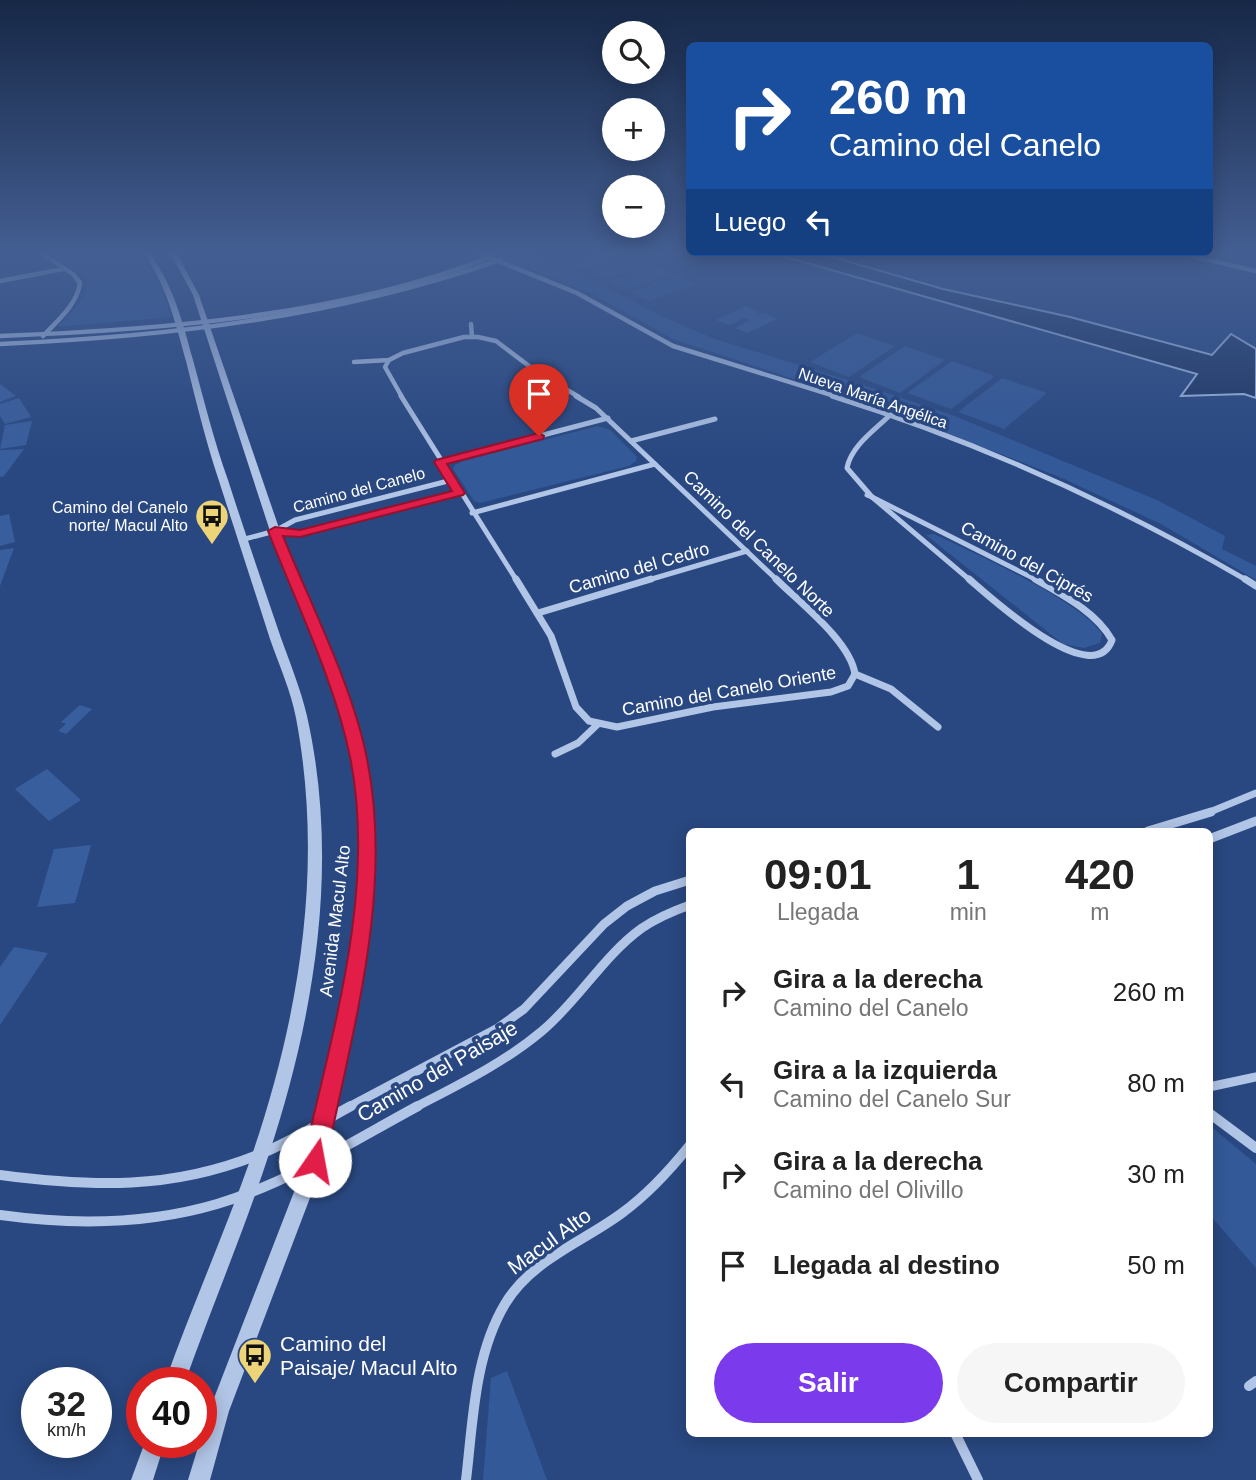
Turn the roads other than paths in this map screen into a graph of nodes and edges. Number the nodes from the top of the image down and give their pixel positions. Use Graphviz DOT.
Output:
graph roads {
  1 [pos="56,321"];
  2 [pos="178,321"];
  3 [pos="216,321"];
  4 [pos="220,321"];
  5 [pos="628,321"];
  6 [pos="205,323"];
  7 [pos="471,324"];
  8 [pos="179,327"];
  9 [pos="45,334"];
  10 [pos="0,336"];
  11 [pos="472,337"];
  12 [pos="39,342"];
  13 [pos="0,344"];
  14 [pos="389,360"];
  15 [pos="354,362"];
  16 [pos="890,415"];
  17 [pos="608,418"];
  18 [pos="715,419"];
  19 [pos="631,441"];
  20 [pos="440,462"];
  21 [pos="655,464"];
  22 [pos="452,481"];
  23 [pos="459,493"];
  24 [pos="867,495"];
  25 [pos="472,513"];
  26 [pos="275,531"];
  27 [pos="241,540"];
  28 [pos="747,551"];
  29 [pos="1256,586"];
  30 [pos="538,612"];
  31 [pos="855,674"];
  32 [pos="598,724"];
  33 [pos="937,727"];
  34 [pos="555,754"];
  35 [pos="1256,793"];
  36 [pos="1256,821"];
  37 [pos="1158,828"];
  38 [pos="1213,837"];
  39 [pos="686,881"];
  40 [pos="686,907"];
  41 [pos="1256,1077"];
  42 [pos="1213,1086"];
  43 [pos="1213,1117"];
  44 [pos="323,1122"];
  45 [pos="1256,1148"];
  46 [pos="686,1150"];
  47 [pos="261,1154"];
  48 [pos="315,1161"];
  49 [pos="0,1175"];
  50 [pos="245,1194"];
  51 [pos="0,1215"];
  52 [pos="181,1367"];
  53 [pos="957,1437"];
  54 [pos="150,1458"];
  55 [pos="142,1480"];
  56 [pos="199,1480"];
  57 [pos="466,1480"];
  58 [pos="978,1480"];
  1 -- 9 [label="street"];
  2 -- 8 [label="street, Avenida Macul Alto"];
  3 -- 6 [label="street"];
  4 -- 6 [label="street"];
  5 -- 16 [label="street, Nueva María Angélica"];
  6 -- 8 [label="street"];
  6 -- 26 [label="street, Avenida Macul Alto"];
  7 -- 11 [label="street"];
  8 -- 9 [label="street"];
  8 -- 12 [label="street"];
  8 -- 27 [label="street, Avenida Macul Alto"];
  9 -- 10 [label="street"];
  9 -- 12 [label="street"];
  11 -- 14 [label="street"];
  11 -- 17 [label="street, Camino del Canelo Norte"];
  12 -- 13 [label="street"];
  14 -- 15 [label="street"];
  14 -- 20 [label="street"];
  16 -- 24 [label="street, Camino del Ciprés"];
  16 -- 29 [label="street, Nueva María Angélica"];
  17 -- 19 [label="street, Camino del Canelo Norte"];
  17 -- 20 [label="street"];
  18 -- 19 [label="street"];
  19 -- 21 [label="street, Camino del Canelo Norte"];
  20 -- 22 [label="street"];
  21 -- 25 [label="street"];
  21 -- 28 [label="street, Camino del Canelo Norte"];
  22 -- 23 [label="street"];
  22 -- 26 [label="street, Camino del Canelo"];
  23 -- 25 [label="street"];
  23 -- 26 [label="street, Camino del Canelo"];
  24 -- 24 [label="street, Camino del Ciprés"];
  25 -- 30 [label="street"];
  26 -- 27 [label="street, Camino del Canelo"];
  26 -- 44 [label="street, Avenida Macul Alto"];
  27 -- 47 [label="street, Avenida Macul Alto"];
  28 -- 30 [label="street, Camino del Cedro"];
  28 -- 31 [label="street, Camino del Canelo Norte"];
  30 -- 32 [label="street"];
  31 -- 32 [label="street, Camino del Canelo Oriente"];
  31 -- 33 [label="street, Camino del Canelo Oriente"];
  32 -- 34 [label="street"];
  35 -- 37 [label="street"];
  36 -- 38 [label="street"];
  39 -- 44 [label="street, Camino del Paisaje"];
  40 -- 48 [label="street, Camino del Paisaje"];
  41 -- 42 [label="street"];
  43 -- 45 [label="street"];
  44 -- 47 [label="street, Camino del Paisaje"];
  44 -- 48 [label="street, Avenida Macul Alto"];
  46 -- 57 [label="street, Macul Alto"];
  47 -- 49 [label="street, Camino del Paisaje"];
  47 -- 50 [label="street, Avenida Macul Alto"];
  48 -- 50 [label="street, Camino del Paisaje"];
  48 -- 56 [label="street, Avenida Macul Alto"];
  50 -- 51 [label="street, Camino del Paisaje"];
  50 -- 52 [label="street, Avenida Macul Alto"];
  53 -- 58 [label="street"];
  54 -- 55 [label="street"];
}
